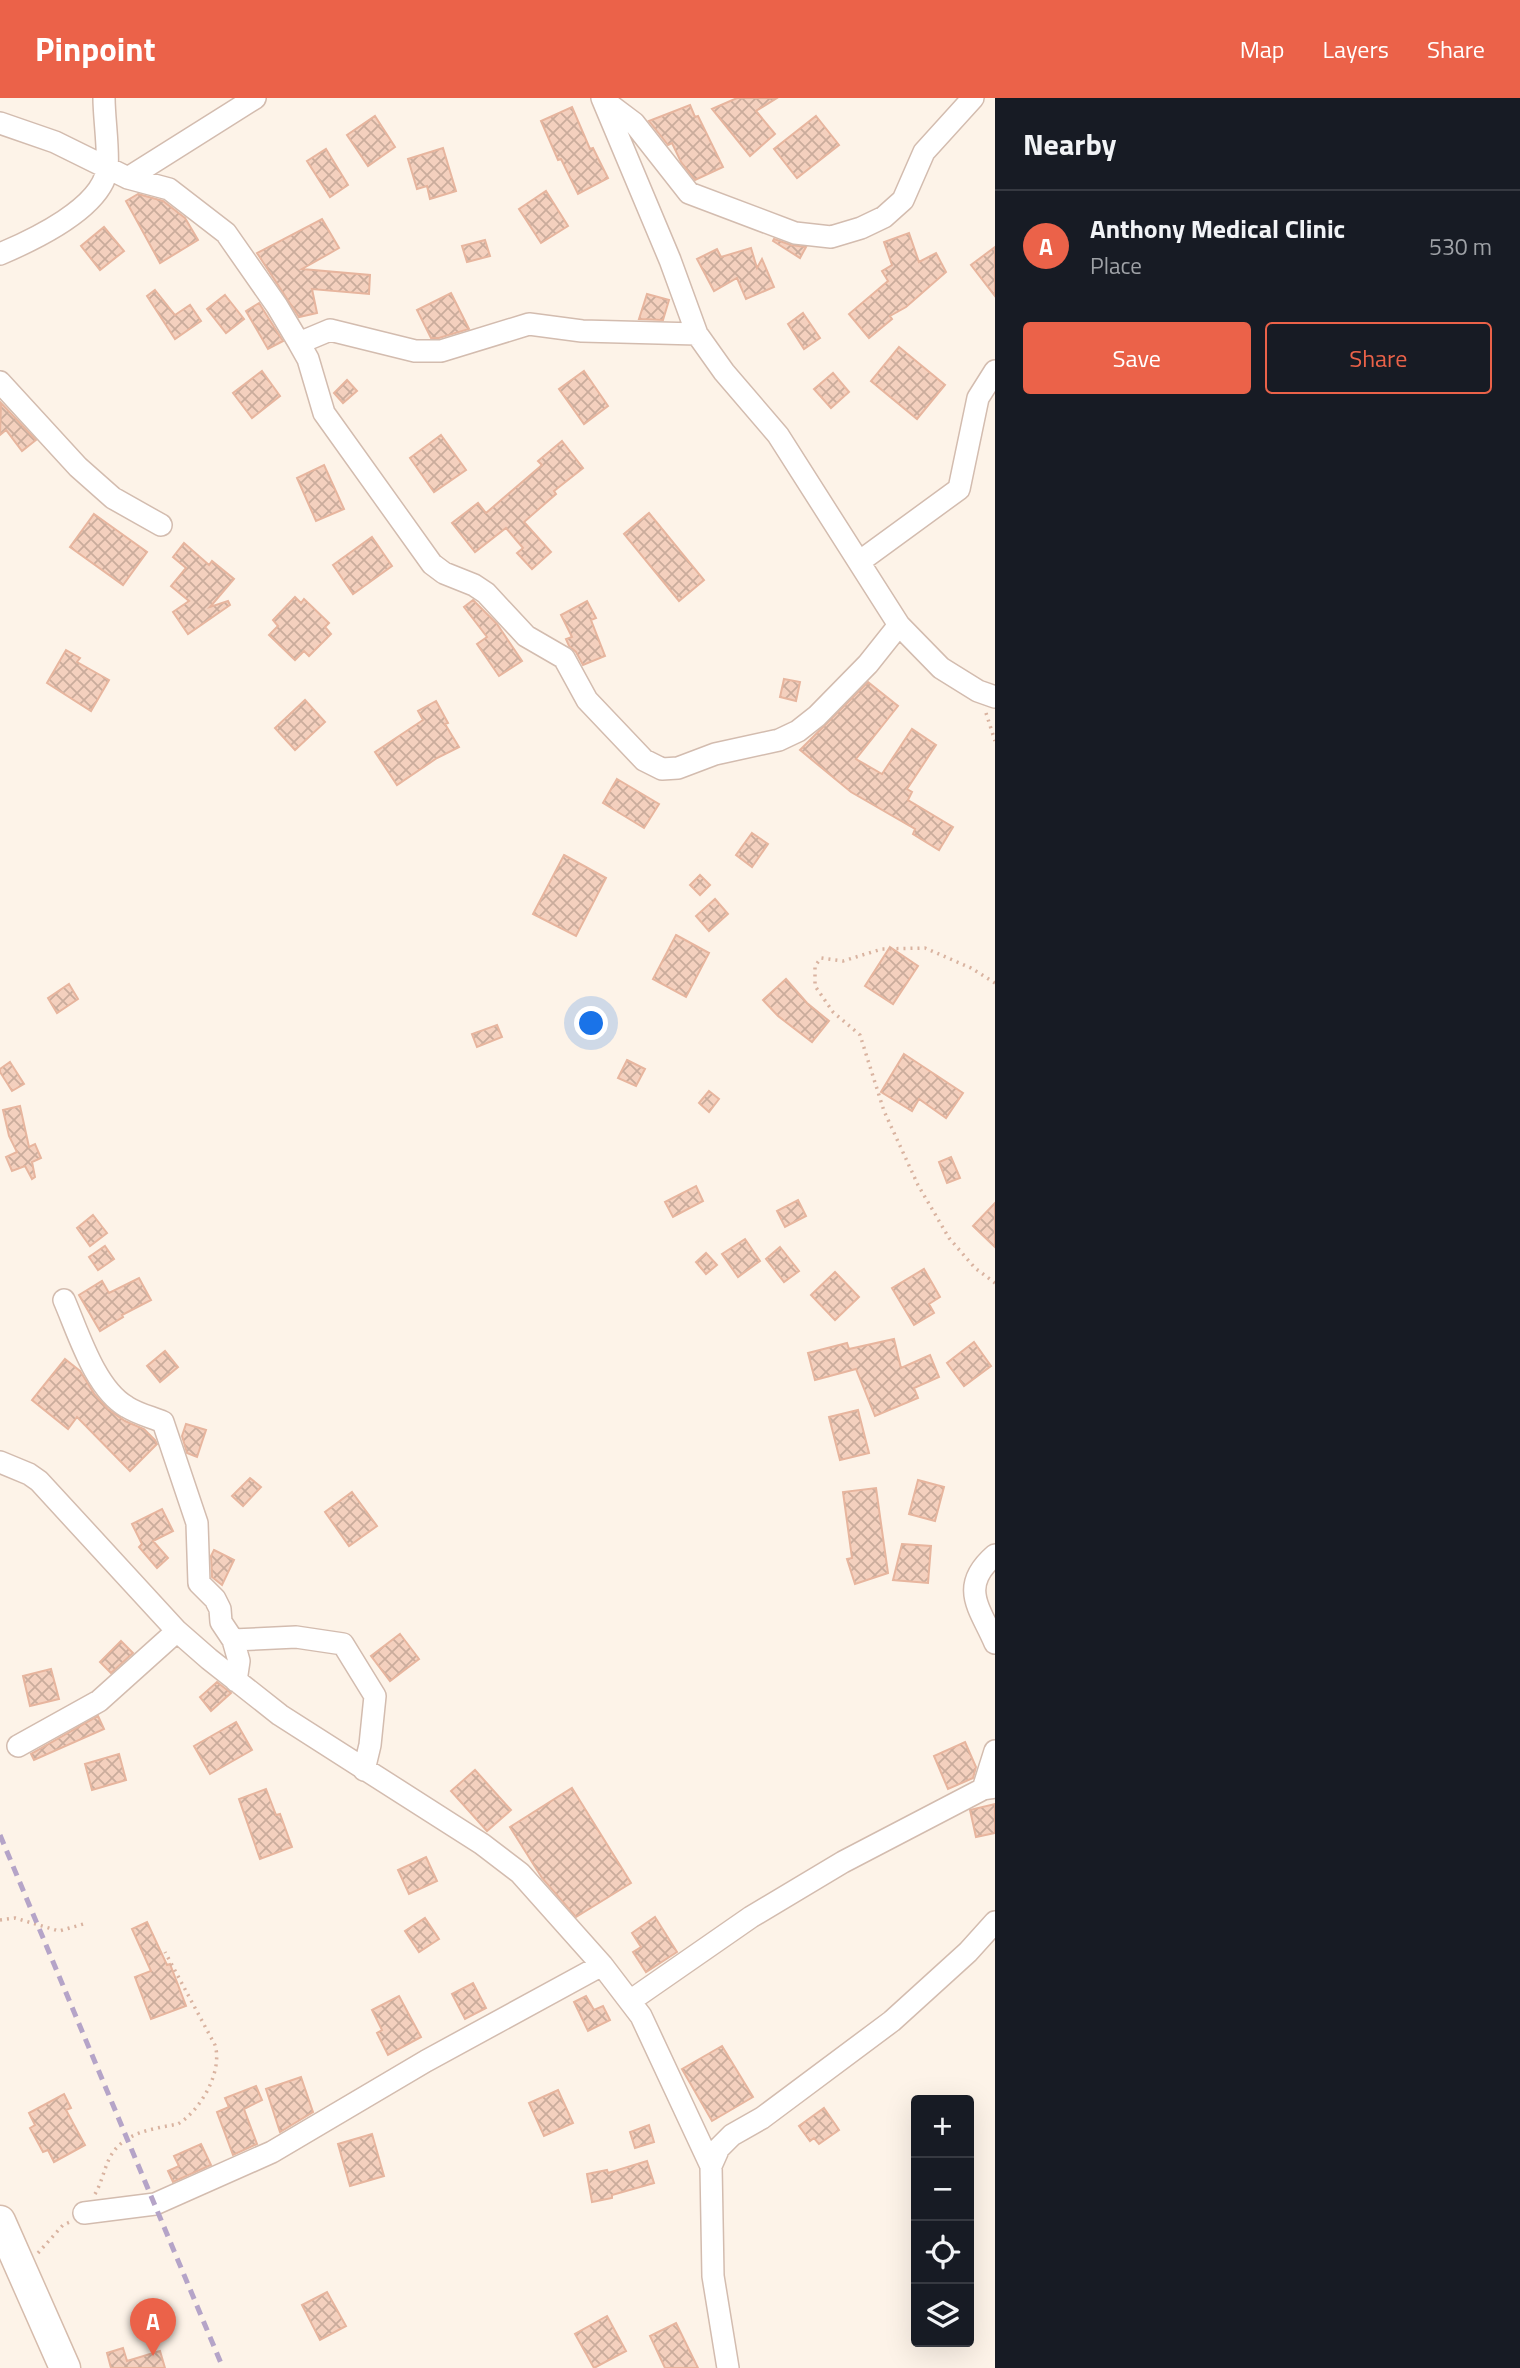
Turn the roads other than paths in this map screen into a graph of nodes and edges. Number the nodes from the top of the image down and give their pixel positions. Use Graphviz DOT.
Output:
graph roads {
  1 [pos="104,98"];
  2 [pos="256,98"];
  3 [pos="973,98"];
  4 [pos="603,100"];
  5 [pos="0,123"];
  6 [pos="107,168"];
  7 [pos="128,178"];
  8 [pos="0,254"];
  9 [pos="697,334"];
  10 [pos="299,343"];
  11 [pos="995,372"];
  12 [pos="0,382"];
  13 [pos="161,525"];
  14 [pos="859,562"];
  15 [pos="899,625"];
  16 [pos="995,697"];
  17 [pos="64,1300"];
  18 [pos="0,1462"];
  19 [pos="995,1555"];
  20 [pos="177,1631"];
  21 [pos="233,1640"];
  22 [pos="995,1643"];
  23 [pos="236,1681"];
  24 [pos="18,1746"];
  25 [pos="995,1751"];
  26 [pos="364,1770"];
  27 [pos="989,1788"];
  28 [pos="995,1922"];
  29 [pos="601,1965"];
  30 [pos="629,2001"];
  31 [pos="711,2166"];
  32 [pos="84,2213"];
  33 [pos="0,2221"];
  34 [pos="13,2264"];
  35 [pos="65,2368"];
  36 [pos="728,2368"];
  1 -- 6 [label="street"];
  2 -- 7 [label="street"];
  3 -- 4 [label="street"];
  4 -- 9 [label="street"];
  5 -- 6 [label="street"];
  6 -- 7 [label="street"];
  6 -- 8 [label="street"];
  7 -- 10 [label="street"];
  9 -- 10 [label="street"];
  9 -- 14 [label="street"];
  10 -- 15 [label="street"];
  11 -- 14 [label="street"];
  12 -- 13 [label="street"];
  14 -- 15 [label="street"];
  15 -- 16 [label="street"];
  17 -- 21 [label="street"];
  18 -- 20 [label="street"];
  19 -- 22 [label="street"];
  20 -- 23 [label="street"];
  20 -- 24 [label="street"];
  21 -- 23 [label="street"];
  21 -- 26 [label="street"];
  23 -- 26 [label="street"];
  25 -- 27 [label="street"];
  26 -- 29 [label="street"];
  27 -- 30 [label="street"];
  28 -- 31 [label="street"];
  29 -- 30 [label="street"];
  29 -- 32 [label="street"];
  30 -- 31 [label="street"];
  31 -- 36 [label="street"];
  33 -- 34 [label="main road"];
  34 -- 35 [label="main road"];
}
